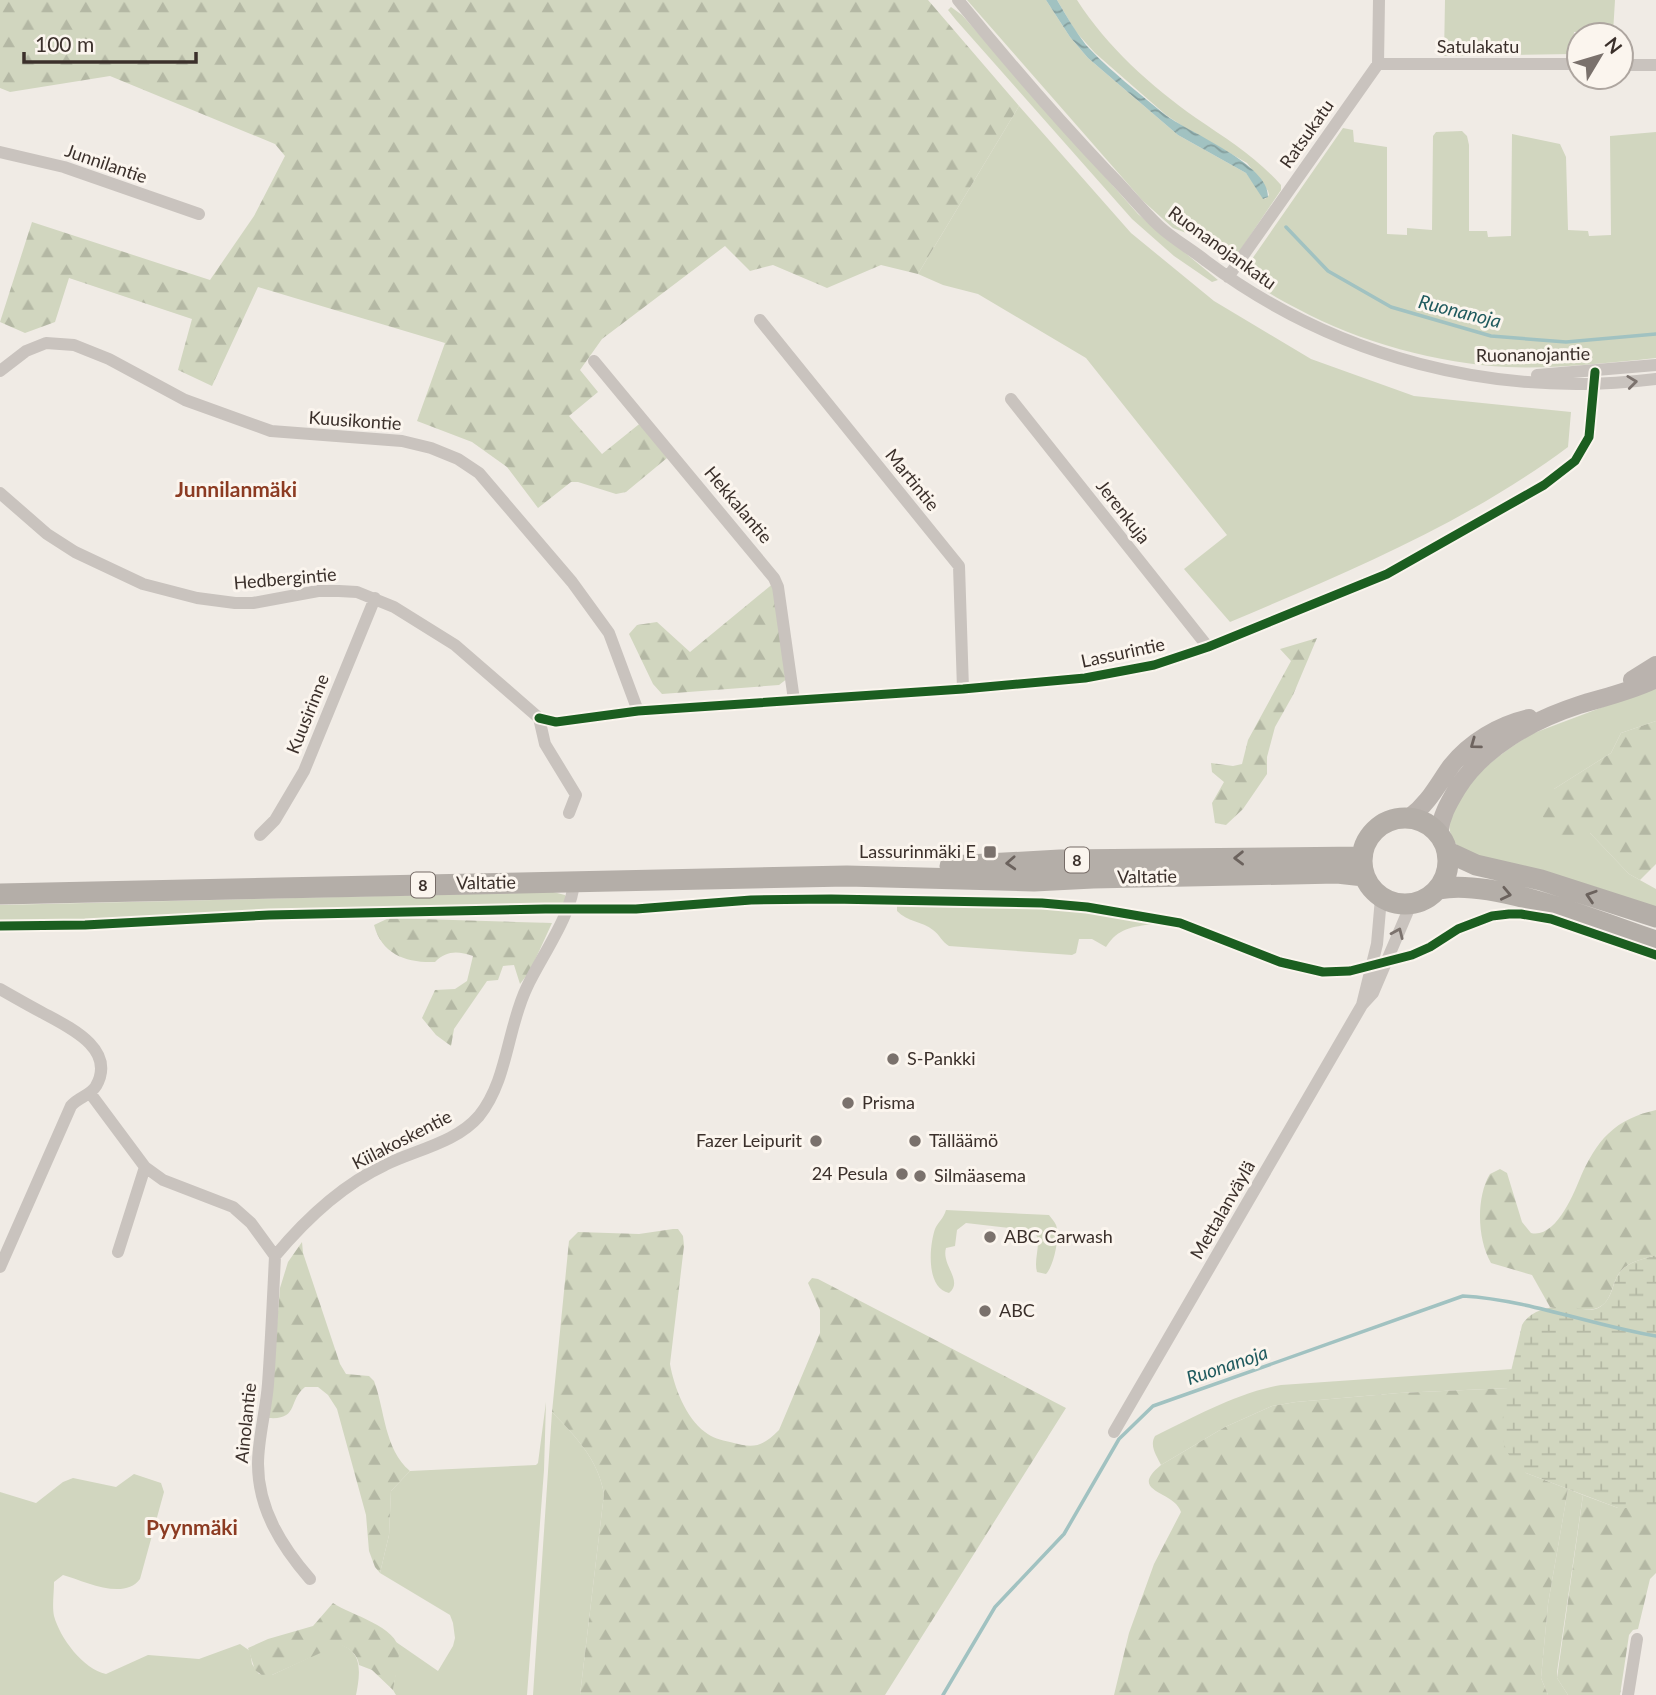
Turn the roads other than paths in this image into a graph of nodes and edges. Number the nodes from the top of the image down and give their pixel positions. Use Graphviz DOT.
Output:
graph roads {
  1 [pos="958,0"];
  2 [pos="1379,0"];
  3 [pos="1378,64"];
  4 [pos="1565,64"];
  5 [pos="1635,65"];
  6 [pos="1656,65"];
  7 [pos="0,152"];
  8 [pos="199,214"];
  9 [pos="1228,277"];
  10 [pos="760,320"];
  11 [pos="594,361"];
  12 [pos="1656,365"];
  13 [pos="0,371"];
  14 [pos="1467,374"];
  15 [pos="1595,378"];
  16 [pos="1656,379"];
  17 [pos="1011,399"];
  18 [pos="0,494"];
  19 [pos="375,598"];
  20 [pos="1208,647"];
  21 [pos="1656,664"];
  22 [pos="1656,679"];
  23 [pos="963,689"];
  24 [pos="794,700"];
  25 [pos="1578,705"];
  26 [pos="638,711"];
  27 [pos="1560,712"];
  28 [pos="539,718"];
  29 [pos="569,813"];
  30 [pos="1410,817"];
  31 [pos="260,835"];
  32 [pos="1443,843"];
  33 [pos="1363,866"];
  34 [pos="574,881"];
  35 [pos="1439,889"];
  36 [pos="0,894"];
  37 [pos="1381,898"];
  38 [pos="1411,904"];
  39 [pos="1656,917"];
  40 [pos="1656,941"];
  41 [pos="0,989"];
  42 [pos="1362,1005"];
  43 [pos="90,1093"];
  44 [pos="145,1167"];
  45 [pos="118,1252"];
  46 [pos="275,1256"];
  47 [pos="0,1267"];
  48 [pos="1114,1432"];
  49 [pos="310,1579"];
  50 [pos="1637,1639"];
  51 [pos="1628,1695"];
  1 -- 9 [label="street, Ruonanojankatu"];
  2 -- 3 [label="street"];
  3 -- 4 [label="street, Satulakatu"];
  3 -- 9 [label="street, Ratsukatu"];
  5 -- 6 [label="street"];
  7 -- 8 [label="street, Junnilantie"];
  9 -- 14 [label="street, Ruonanojankatu"];
  10 -- 23 [label="street, Martintie"];
  11 -- 24 [label="street, Hekkalantie"];
  12 -- 15 [label="street, Ruonanojantie"];
  13 -- 26 [label="street, Kuusikontie"];
  14 -- 15 [label="street, Ruonanojantie"];
  15 -- 16 [label="street, Ruonanojantie, one-way"];
  15 -- 20 [label="street, Lassurintie"];
  17 -- 20 [label="street, Jerenkuja"];
  18 -- 19 [label="street, Hedbergintie"];
  19 -- 28 [label="street, Hedbergintie"];
  19 -- 31 [label="street, Kuusirinne"];
  20 -- 23 [label="street, Lassurintie"];
  21 -- 25 [label="main road"];
  22 -- 25 [label="main road"];
  23 -- 24 [label="street, Lassurintie"];
  24 -- 26 [label="street, Lassurintie"];
  25 -- 27 [label="main road"];
  26 -- 28 [label="street, Lassurintie"];
  27 -- 30 [label="main road, one-way"];
  27 -- 32 [label="main road"];
  28 -- 29 [label="street"];
  30 -- 32 [label="highway"];
  30 -- 33 [label="highway"];
  32 -- 35 [label="highway"];
  39 -- 32 [label="highway, one-way"];
  33 -- 34 [label="highway, Valtatie / 8"];
  33 -- 37 [label="highway"];
  34 -- 36 [label="highway, Valtatie / 8"];
  34 -- 46 [label="street, Kiilakoskentie"];
  35 -- 38 [label="highway"];
  35 -- 40 [label="highway, one-way"];
  37 -- 38 [label="highway"];
  37 -- 42 [label="street, Mettalanväylä"];
  42 -- 38 [label="street, Mettalanväylä, one-way"];
  41 -- 43 [label="street"];
  42 -- 48 [label="street, Mettalanväylä"];
  43 -- 44 [label="street"];
  43 -- 47 [label="street"];
  44 -- 45 [label="street"];
  44 -- 46 [label="street"];
  46 -- 49 [label="street, Ainolantie"];
  50 -- 51 [label="street"];
}
